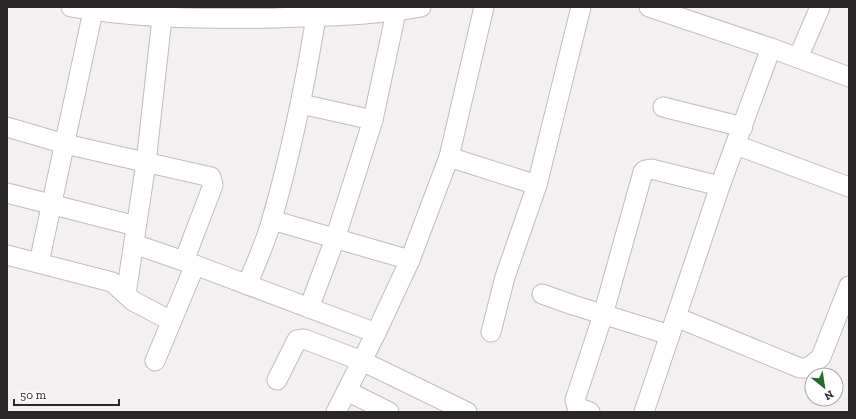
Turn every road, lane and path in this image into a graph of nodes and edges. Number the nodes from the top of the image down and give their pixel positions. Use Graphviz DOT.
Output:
graph roads {
  1 [pos="71,7"];
  2 [pos="421,7"];
  3 [pos="484,7"];
  4 [pos="582,7"];
  5 [pos="649,7"];
  6 [pos="820,7"];
  7 [pos="93,11"];
  8 [pos="396,12"];
  9 [pos="687,12"];
  10 [pos="316,17"];
  11 [pos="162,18"];
  12 [pos="771,48"];
  13 [pos="798,58"];
  14 [pos="849,77"];
  15 [pos="301,104"];
  16 [pos="663,107"];
  17 [pos="372,120"];
  18 [pos="7,127"];
  19 [pos="743,127"];
  20 [pos="65,144"];
  21 [pos="736,145"];
  22 [pos="449,157"];
  23 [pos="146,163"];
  24 [pos="537,185"];
  25 [pos="720,186"];
  26 [pos="849,187"];
  27 [pos="7,193"];
  28 [pos="50,204"];
  29 [pos="272,220"];
  30 [pos="135,235"];
  31 [pos="335,239"];
  32 [pos="7,255"];
  33 [pos="410,260"];
  34 [pos="39,263"];
  35 [pos="190,263"];
  36 [pos="247,285"];
  37 [pos="849,286"];
  38 [pos="126,294"];
  39 [pos="542,294"];
  40 [pos="309,308"];
  41 [pos="603,315"];
  42 [pos="676,317"];
  43 [pos="171,321"];
  44 [pos="491,332"];
  45 [pos="376,333"];
  46 [pos="670,335"];
  47 [pos="155,361"];
  48 [pos="362,361"];
  49 [pos="277,380"];
  50 [pos="347,391"];
  51 [pos="336,412"];
  52 [pos="389,412"];
  53 [pos="467,412"];
  54 [pos="590,412"];
  55 [pos="644,412"];
  1 -- 7 [label="street"];
  2 -- 8 [label="street"];
  3 -- 22 [label="street"];
  4 -- 24 [label="street"];
  5 -- 9 [label="street"];
  6 -- 13 [label="street"];
  7 -- 11 [label="street"];
  7 -- 20 [label="street"];
  8 -- 10 [label="street"];
  8 -- 17 [label="street"];
  9 -- 12 [label="street"];
  10 -- 11 [label="street"];
  10 -- 15 [label="street"];
  11 -- 23 [label="street"];
  12 -- 13 [label="street"];
  12 -- 19 [label="street"];
  13 -- 14 [label="street"];
  15 -- 17 [label="street"];
  15 -- 29 [label="street"];
  16 -- 19 [label="street"];
  17 -- 31 [label="street"];
  18 -- 20 [label="street"];
  19 -- 21 [label="street"];
  20 -- 23 [label="street"];
  20 -- 28 [label="street"];
  21 -- 25 [label="street"];
  21 -- 26 [label="street"];
  22 -- 24 [label="street"];
  22 -- 33 [label="street"];
  23 -- 30 [label="street"];
  23 -- 35 [label="street"];
  24 -- 44 [label="street"];
  25 -- 41 [label="street"];
  25 -- 42 [label="street"];
  27 -- 28 [label="street"];
  28 -- 30 [label="street"];
  28 -- 34 [label="street"];
  29 -- 31 [label="street"];
  29 -- 36 [label="street"];
  30 -- 35 [label="street"];
  30 -- 38 [label="street"];
  31 -- 33 [label="street"];
  31 -- 40 [label="street"];
  32 -- 34 [label="street"];
  33 -- 45 [label="street"];
  34 -- 38 [label="street"];
  35 -- 36 [label="street"];
  35 -- 43 [label="street"];
  36 -- 40 [label="street"];
  37 -- 42 [label="street"];
  38 -- 43 [label="street"];
  39 -- 41 [label="street"];
  40 -- 45 [label="street"];
  41 -- 46 [label="street"];
  41 -- 54 [label="street"];
  42 -- 46 [label="street"];
  43 -- 47 [label="street"];
  45 -- 48 [label="street"];
  46 -- 55 [label="street"];
  48 -- 49 [label="street"];
  48 -- 50 [label="street"];
  48 -- 53 [label="street"];
  50 -- 51 [label="street"];
  50 -- 52 [label="street"];
}
